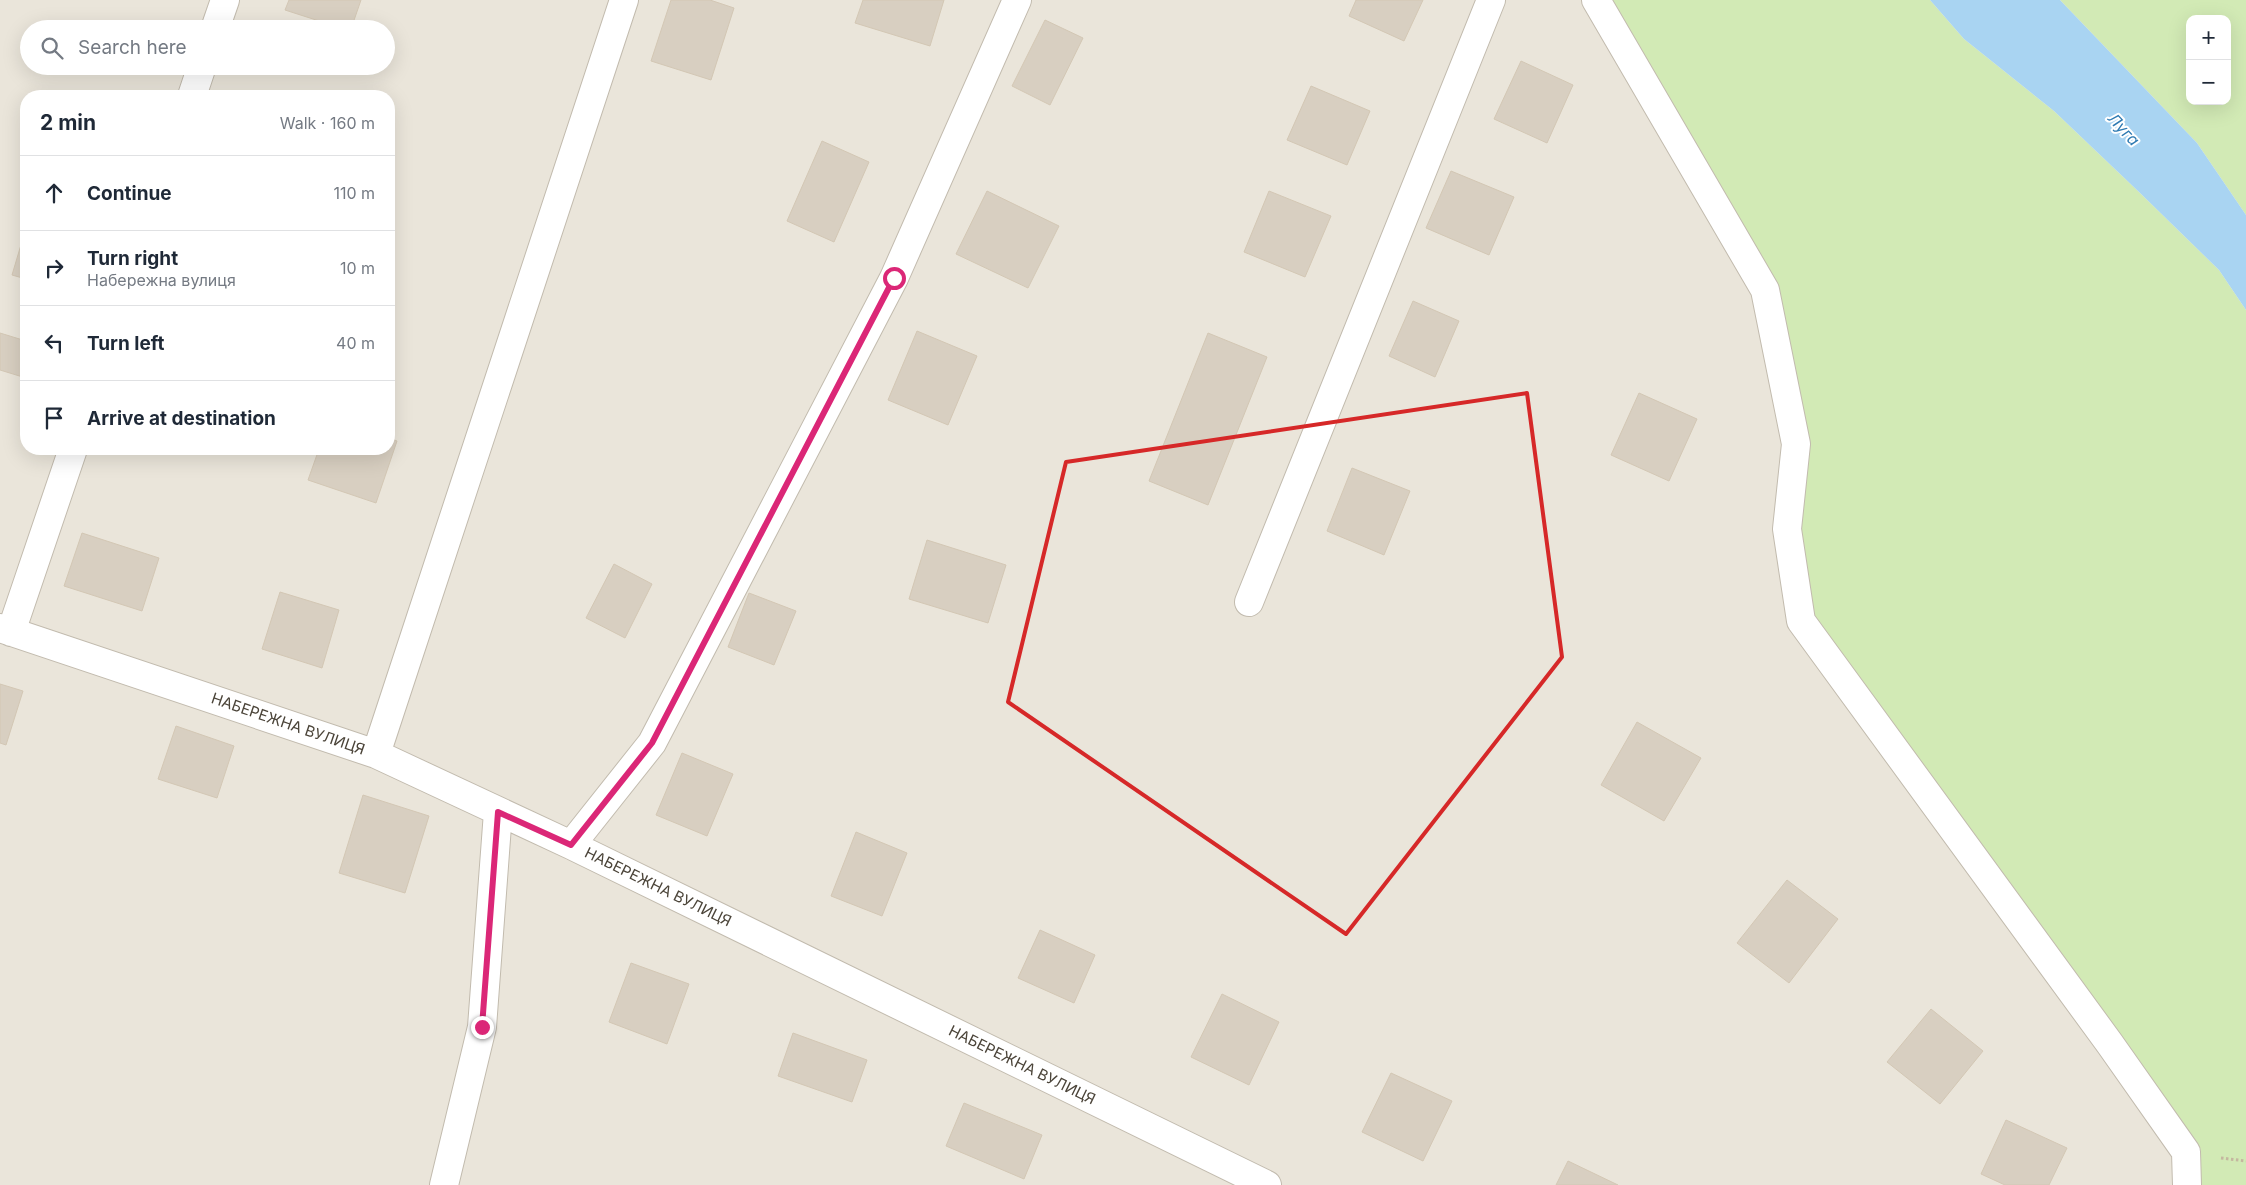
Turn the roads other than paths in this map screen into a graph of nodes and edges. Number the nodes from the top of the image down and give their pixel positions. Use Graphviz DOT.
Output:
graph roads {
  1 [pos="225,0"];
  2 [pos="624,0"];
  3 [pos="1017,0"];
  4 [pos="1491,0"];
  5 [pos="1596,0"];
  6 [pos="218,20"];
  7 [pos="199,75"];
  8 [pos="194,90"];
  9 [pos="71,455"];
  10 [pos="1249,602"];
  11 [pos="5,630"];
  12 [pos="376,754"];
  13 [pos="498,812"];
  14 [pos="571,845"];
  15 [pos="444,1185"];
  16 [pos="1267,1185"];
  17 [pos="2187,1185"];
  1 -- 6 [label="street"];
  2 -- 12 [label="street"];
  3 -- 14 [label="street"];
  4 -- 10 [label="street"];
  5 -- 17 [label="street"];
  7 -- 8 [label="street"];
  9 -- 11 [label="street"];
  11 -- 12 [label="street, НАБЕРЕЖНА ВУЛИЦЯ"];
  12 -- 13 [label="street, НАБЕРЕЖНА ВУЛИЦЯ"];
  13 -- 14 [label="street, НАБЕРЕЖНА ВУЛИЦЯ"];
  13 -- 15 [label="street"];
  14 -- 16 [label="street, НАБЕРЕЖНА ВУЛИЦЯ"];
}
